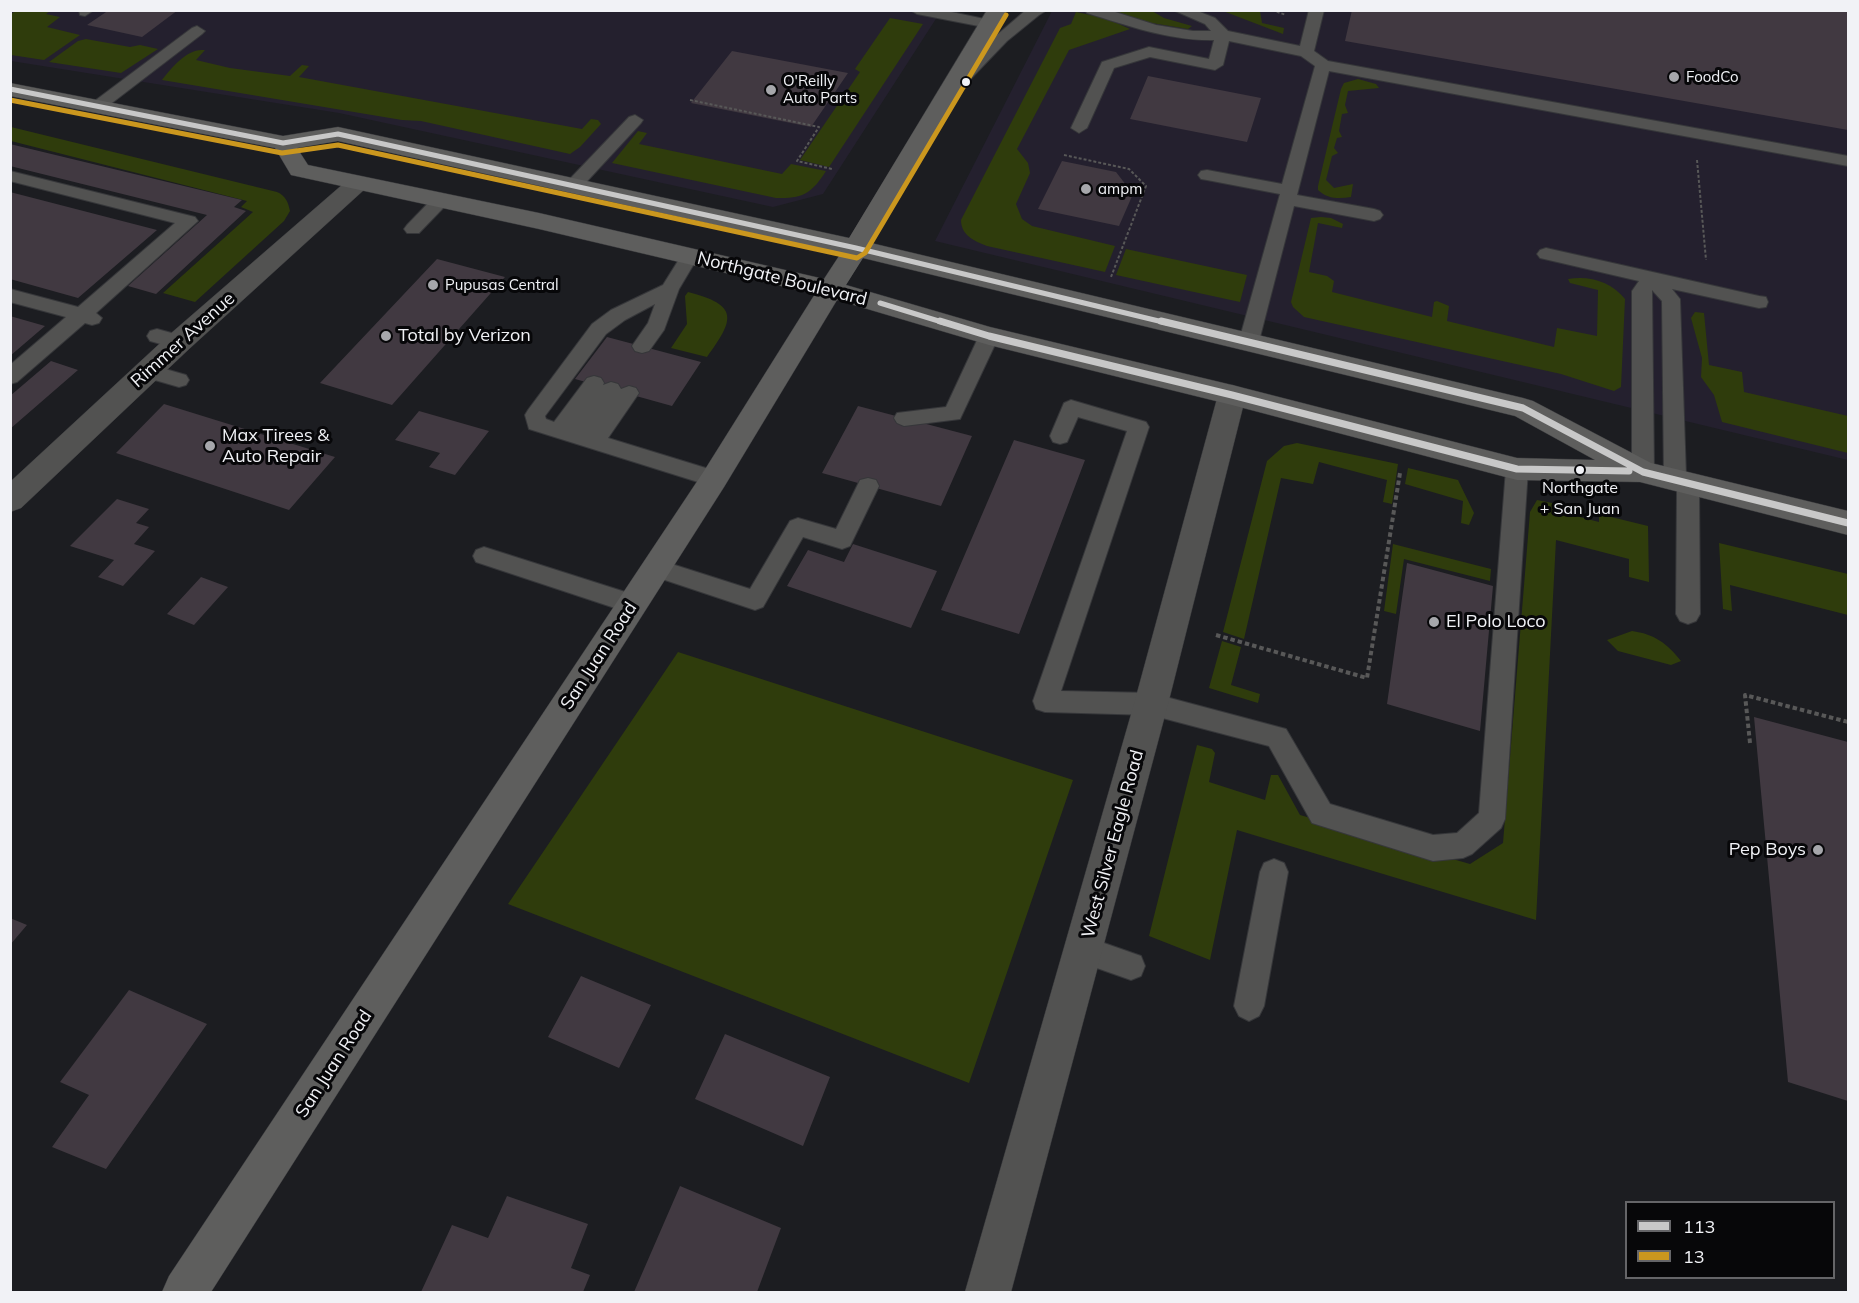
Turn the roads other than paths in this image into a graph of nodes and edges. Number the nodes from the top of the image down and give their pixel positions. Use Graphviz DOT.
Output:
graph roads {
  1 [pos="917,10"];
  2 [pos="1040,10"];
  3 [pos="1092,10"];
  4 [pos="1180,10"];
  5 [pos="1317,10"];
  6 [pos="993,17"];
  7 [pos="197,31"];
  8 [pos="1223,35"];
  9 [pos="1306,52"];
  10 [pos="1323,65"];
  11 [pos="10,89"];
  12 [pos="950,90"];
  13 [pos="98,106"];
  14 [pos="635,120"];
  15 [pos="1080,128"];
  16 [pos="283,143"];
  17 [pos="1848,161"];
  18 [pos="10,176"];
  19 [pos="529,176"];
  20 [pos="1208,176"];
  21 [pos="358,183"];
  22 [pos="572,187"];
  23 [pos="1289,195"];
  24 [pos="441,200"];
  25 [pos="1374,215"];
  26 [pos="413,229"];
  27 [pos="856,248"];
  28 [pos="1546,254"];
  29 [pos="689,257"];
  30 [pos="1651,278"];
  31 [pos="670,289"];
  32 [pos="831,289"];
  33 [pos="10,295"];
  34 [pos="1759,302"];
  35 [pos="88,317"];
  36 [pos="989,336"];
  37 [pos="1249,341"];
  38 [pos="148,371"];
  39 [pos="10,377"];
  40 [pos="179,380"];
  41 [pos="1233,395"];
  42 [pos="904,418"];
  43 [pos="1060,436"];
  44 [pos="576,437"];
  45 [pos="1517,469"];
  46 [pos="1643,472"];
  47 [pos="714,479"];
  48 [pos="1681,482"];
  49 [pos="868,486"];
  50 [pos="10,500"];
  51 [pos="1848,523"];
  52 [pos="484,556"];
  53 [pos="656,568"];
  54 [pos="633,604"];
  55 [pos="1688,614"];
  56 [pos="1151,704"];
  57 [pos="1274,872"];
  58 [pos="1084,950"];
  59 [pos="1131,966"];
  60 [pos="1249,1006"];
  61 [pos="185,1293"];
  62 [pos="988,1293"];
  1 -- 6 [label="lane"];
  2 -- 12 [label="lane"];
  3 -- 8 [label="lane"];
  4 -- 8 [label="lane"];
  5 -- 9 [label="lane"];
  6 -- 12 [label="main road, San Juan Road"];
  7 -- 13 [label="lane"];
  8 -- 9 [label="lane"];
  8 -- 15 [label="lane"];
  9 -- 10 [label="lane"];
  10 -- 17 [label="lane"];
  10 -- 23 [label="lane"];
  11 -- 13 [label="main road, Northgate Boulevard"];
  12 -- 27 [label="main road, San Juan Road"];
  13 -- 16 [label="main road, Northgate Boulevard"];
  14 -- 22 [label="lane"];
  16 -- 19 [label="main road, Northgate Boulevard"];
  16 -- 21 [label="main road, Northgate Boulevard"];
  18 -- 35 [label="lane"];
  19 -- 21 [label="main road"];
  19 -- 22 [label="main road, Northgate Boulevard"];
  20 -- 23 [label="lane"];
  21 -- 24 [label="main road, Northgate Boulevard"];
  21 -- 38 [label="street, Rimmer Avenue"];
  22 -- 27 [label="main road, Northgate Boulevard"];
  23 -- 25 [label="lane"];
  23 -- 37 [label="lane"];
  24 -- 26 [label="lane"];
  24 -- 29 [label="main road, Northgate Boulevard"];
  27 -- 32 [label="main road, San Juan Road"];
  27 -- 37 [label="main road, Northgate Boulevard"];
  28 -- 30 [label="lane"];
  29 -- 31 [label="lane"];
  29 -- 32 [label="main road, Northgate Boulevard"];
  30 -- 34 [label="lane"];
  30 -- 46 [label="lane"];
  30 -- 48 [label="lane"];
  31 -- 31 [label="lane"];
  31 -- 44 [label="lane"];
  32 -- 36 [label="main road, Northgate Boulevard"];
  32 -- 47 [label="main road, San Juan Road"];
  33 -- 35 [label="lane"];
  35 -- 39 [label="lane"];
  36 -- 41 [label="main road, Northgate Boulevard"];
  36 -- 42 [label="lane"];
  37 -- 46 [label="main road, Northgate Boulevard"];
  38 -- 40 [label="lane"];
  38 -- 50 [label="street, Rimmer Avenue"];
  41 -- 45 [label="main road, Northgate Boulevard"];
  41 -- 56 [label="street, West Silver Eagle Road"];
  43 -- 56 [label="lane"];
  44 -- 44 [label="lane"];
  44 -- 47 [label="lane"];
  45 -- 46 [label="main road, Northgate Boulevard"];
  45 -- 56 [label="lane"];
  46 -- 48 [label="main road, Northgate Boulevard"];
  47 -- 53 [label="main road, San Juan Road"];
  48 -- 51 [label="main road, Northgate Boulevard"];
  48 -- 55 [label="lane"];
  49 -- 53 [label="lane"];
  52 -- 54 [label="lane"];
  53 -- 54 [label="main road, San Juan Road"];
  54 -- 61 [label="main road, San Juan Road"];
  56 -- 58 [label="street, West Silver Eagle Road"];
  57 -- 60 [label="lane"];
  58 -- 59 [label="lane"];
  58 -- 62 [label="street, West Silver Eagle Road"];
}
